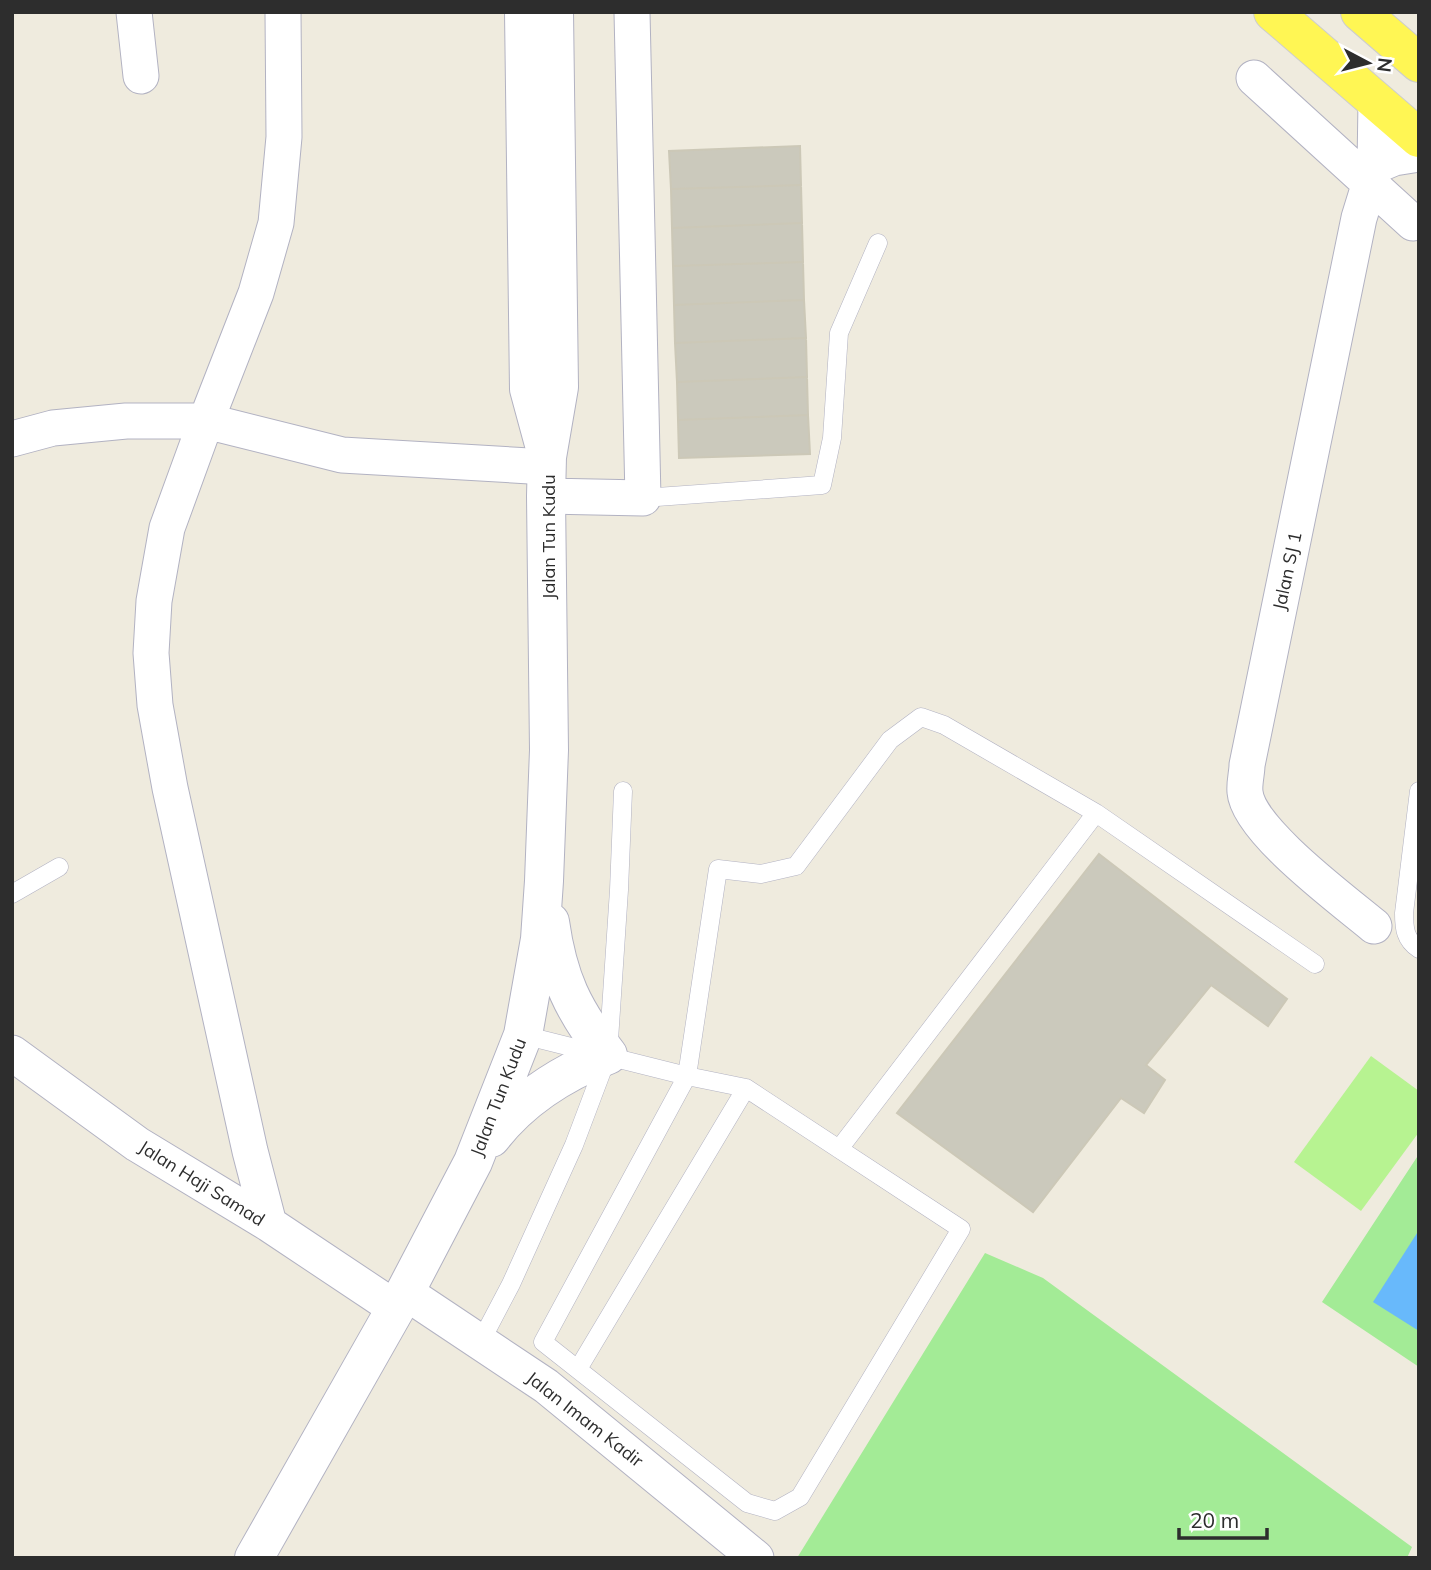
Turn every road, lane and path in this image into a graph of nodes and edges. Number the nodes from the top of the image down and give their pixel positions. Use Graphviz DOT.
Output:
graph roads {
  1 [pos="134,12"];
  2 [pos="283,12"];
  3 [pos="524,12"];
  4 [pos="554,12"];
  5 [pos="632,12"];
  6 [pos="1273,12"];
  7 [pos="1360,12"];
  8 [pos="1419,63"];
  9 [pos="141,76"];
  10 [pos="1254,78"];
  11 [pos="1376,101"];
  12 [pos="1419,138"];
  13 [pos="1419,154"];
  14 [pos="1372,174"];
  15 [pos="1413,223"];
  16 [pos="878,243"];
  17 [pos="206,421"];
  18 [pos="12,439"];
  19 [pos="547,473"];
  20 [pos="643,498"];
  21 [pos="623,791"];
  22 [pos="1419,791"];
  23 [pos="1096,813"];
  24 [pos="60,867"];
  25 [pos="544,881"];
  26 [pos="12,894"];
  27 [pos="1374,926"];
  28 [pos="1419,949"];
  29 [pos="1315,964"];
  30 [pos="523,1035"];
  31 [pos="12,1053"];
  32 [pos="608,1055"];
  33 [pos="687,1076"];
  34 [pos="746,1088"];
  35 [pos="839,1149"];
  36 [pos="474,1162"];
  37 [pos="269,1224"];
  38 [pos="400,1300"];
  39 [pos="481,1341"];
  40 [pos="578,1369"];
  41 [pos="254,1558"];
  42 [pos="757,1558"];
  1 -- 9 [label="street"];
  2 -- 17 [label="street"];
  3 -- 19 [label="main road, Jalan Tun Kudu"];
  4 -- 19 [label="main road, Jalan Tun Kudu"];
  5 -- 20 [label="street"];
  6 -- 11 [label="main road"];
  7 -- 8 [label="main road"];
  10 -- 14 [label="street"];
  11 -- 12 [label="main road"];
  11 -- 14 [label="street, Jalan SJ 1"];
  13 -- 14 [label="street"];
  14 -- 15 [label="street"];
  14 -- 27 [label="street, Jalan SJ 1"];
  16 -- 20 [label="lane"];
  17 -- 18 [label="street"];
  17 -- 19 [label="street"];
  17 -- 37 [label="street"];
  19 -- 20 [label="street"];
  19 -- 25 [label="main road, Jalan Tun Kudu"];
  21 -- 32 [label="lane"];
  22 -- 28 [label="lane"];
  23 -- 29 [label="lane"];
  23 -- 33 [label="lane"];
  23 -- 35 [label="lane"];
  24 -- 26 [label="lane"];
  25 -- 30 [label="main road, Jalan Tun Kudu"];
  25 -- 32 [label="main road"];
  30 -- 32 [label="lane"];
  30 -- 36 [label="main road, Jalan Tun Kudu"];
  31 -- 37 [label="street, Jalan Haji Samad"];
  32 -- 33 [label="lane"];
  32 -- 36 [label="main road"];
  32 -- 39 [label="lane"];
  33 -- 34 [label="lane"];
  33 -- 40 [label="lane"];
  34 -- 35 [label="lane"];
  34 -- 40 [label="lane"];
  35 -- 40 [label="lane"];
  36 -- 38 [label="main road, Jalan Tun Kudu"];
  37 -- 38 [label="street, Jalan Haji Samad"];
  38 -- 39 [label="street, Jalan Imam Kadir"];
  38 -- 41 [label="main road, Jalan Tun Kudu"];
  39 -- 42 [label="street, Jalan Imam Kadir"];
}
